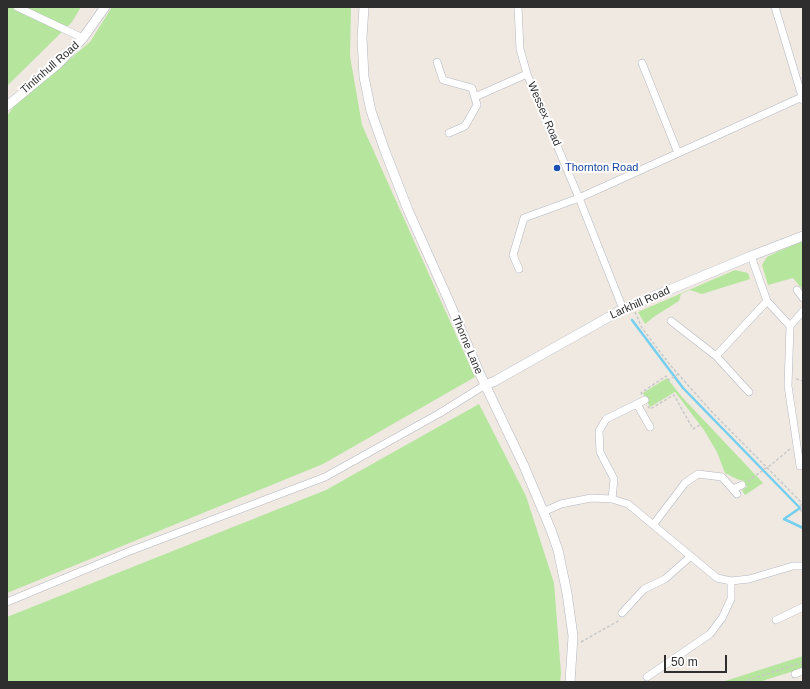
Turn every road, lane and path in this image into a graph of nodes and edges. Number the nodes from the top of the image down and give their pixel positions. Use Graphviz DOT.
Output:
graph roads {
  1 [pos="17,7"];
  2 [pos="105,7"];
  3 [pos="364,7"];
  4 [pos="518,7"];
  5 [pos="775,7"];
  6 [pos="83,38"];
  7 [pos="437,62"];
  8 [pos="642,63"];
  9 [pos="527,74"];
  10 [pos="475,97"];
  11 [pos="802,99"];
  12 [pos="7,106"];
  13 [pos="449,132"];
  14 [pos="678,153"];
  15 [pos="579,198"];
  16 [pos="803,236"];
  17 [pos="751,256"];
  18 [pos="519,269"];
  19 [pos="798,290"];
  20 [pos="803,298"];
  21 [pos="767,301"];
  22 [pos="627,307"];
  23 [pos="803,310"];
  24 [pos="671,321"];
  25 [pos="790,326"];
  26 [pos="716,356"];
  27 [pos="677,375"];
  28 [pos="485,385"];
  29 [pos="749,392"];
  30 [pos="645,400"];
  31 [pos="637,404"];
  32 [pos="650,409"];
  33 [pos="700,425"];
  34 [pos="650,427"];
  35 [pos="796,443"];
  36 [pos="800,466"];
  37 [pos="766,468"];
  38 [pos="742,485"];
  39 [pos="612,499"];
  40 [pos="543,512"];
  41 [pos="803,512"];
  42 [pos="653,525"];
  43 [pos="691,556"];
  44 [pos="803,566"];
  45 [pos="731,581"];
  46 [pos="7,602"];
  47 [pos="803,607"];
  48 [pos="622,613"];
  49 [pos="776,620"];
  50 [pos="573,647"];
  51 [pos="803,662"];
  52 [pos="803,671"];
  53 [pos="795,674"];
  54 [pos="647,677"];
  55 [pos="754,678"];
  56 [pos="570,682"];
  57 [pos="743,682"];
  58 [pos="752,682"];
  1 -- 6 [label="street"];
  2 -- 6 [label="street, Tintinhull Road"];
  3 -- 28 [label="street, Thorne Lane"];
  4 -- 9 [label="street, Wessex Road"];
  5 -- 11 [label="street"];
  6 -- 12 [label="street, Tintinhull Road"];
  7 -- 10 [label="street"];
  8 -- 14 [label="street"];
  9 -- 10 [label="street, Wessex Road"];
  9 -- 15 [label="street, Wessex Road"];
  10 -- 13 [label="street"];
  11 -- 14 [label="street"];
  14 -- 15 [label="street"];
  15 -- 18 [label="street"];
  15 -- 22 [label="street, Wessex Road"];
  16 -- 17 [label="street, Larkhill Road"];
  17 -- 21 [label="street"];
  17 -- 22 [label="street, Larkhill Road"];
  19 -- 20 [label="street"];
  21 -- 25 [label="street"];
  21 -- 26 [label="street"];
  22 -- 27 [label="path"];
  22 -- 28 [label="street, Larkhill Road"];
  23 -- 25 [label="street"];
  24 -- 26 [label="street"];
  25 -- 35 [label="street"];
  26 -- 29 [label="street"];
  27 -- 30 [label="path"];
  27 -- 37 [label="path"];
  28 -- 40 [label="street, Thorne Lane"];
  28 -- 46 [label="street"];
  30 -- 31 [label="street"];
  31 -- 34 [label="street"];
  31 -- 39 [label="street"];
  32 -- 33 [label="path"];
  35 -- 36 [label="street"];
  35 -- 37 [label="path"];
  37 -- 38 [label="path"];
  37 -- 41 [label="path"];
  38 -- 42 [label="street"];
  39 -- 40 [label="street"];
  39 -- 42 [label="street"];
  40 -- 50 [label="street, Thorne Lane"];
  42 -- 43 [label="street"];
  43 -- 45 [label="street"];
  43 -- 48 [label="street"];
  44 -- 45 [label="street"];
  45 -- 54 [label="street"];
  47 -- 49 [label="street"];
  48 -- 50 [label="path"];
  50 -- 56 [label="street, Thorne Lane"];
  51 -- 55 [label="path"];
  52 -- 53 [label="street"];
  55 -- 57 [label="path"];
  55 -- 58 [label="path"];
}
